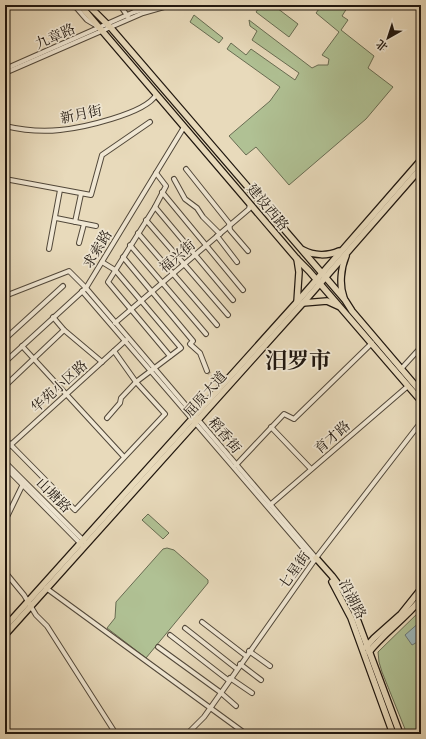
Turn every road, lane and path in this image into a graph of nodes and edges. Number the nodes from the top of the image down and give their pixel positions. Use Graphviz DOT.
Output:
graph roads {
  1 [pos="74,5"];
  2 [pos="80,5"];
  3 [pos="120,5"];
  4 [pos="157,5"];
  5 [pos="171,5"];
  6 [pos="89,9"];
  7 [pos="128,17"];
  8 [pos="109,26"];
  9 [pos="100,29"];
  10 [pos="5,70"];
  11 [pos="5,73"];
  12 [pos="156,94"];
  13 [pos="150,122"];
  14 [pos="5,126"];
  15 [pos="184,127"];
  16 [pos="421,160"];
  17 [pos="421,168"];
  18 [pos="186,169"];
  19 [pos="156,173"];
  20 [pos="174,179"];
  21 [pos="5,180"];
  22 [pos="60,190"];
  23 [pos="162,192"];
  24 [pos="81,194"];
  25 [pos="250,204"];
  26 [pos="155,207"];
  27 [pos="56,218"];
  28 [pos="146,220"];
  29 [pos="75,222"];
  30 [pos="84,224"];
  31 [pos="229,225"];
  32 [pos="96,226"];
  33 [pos="138,233"];
  34 [pos="218,235"];
  35 [pos="80,243"];
  36 [pos="130,245"];
  37 [pos="206,245"];
  38 [pos="300,248"];
  39 [pos="49,249"];
  40 [pos="341,250"];
  41 [pos="348,250"];
  42 [pos="248,251"];
  43 [pos="195,255"];
  44 [pos="123,257"];
  45 [pos="297,259"];
  46 [pos="102,262"];
  47 [pos="237,262"];
  48 [pos="184,264"];
  49 [pos="115,270"];
  50 [pos="173,273"];
  51 [pos="323,275"];
  52 [pos="318,281"];
  53 [pos="162,282"];
  54 [pos="64,286"];
  55 [pos="84,290"];
  56 [pos="243,290"];
  57 [pos="152,291"];
  58 [pos="5,296"];
  59 [pos="141,300"];
  60 [pos="233,300"];
  61 [pos="345,300"];
  62 [pos="296,302"];
  63 [pos="303,303"];
  64 [pos="339,306"];
  65 [pos="131,309"];
  66 [pos="228,315"];
  67 [pos="53,317"];
  68 [pos="115,323"];
  69 [pos="217,325"];
  70 [pos="64,330"];
  71 [pos="206,334"];
  72 [pos="5,339"];
  73 [pos="126,340"];
  74 [pos="372,343"];
  75 [pos="22,346"];
  76 [pos="421,347"];
  77 [pos="114,351"];
  78 [pos="170,356"];
  79 [pos="35,359"];
  80 [pos="5,362"];
  81 [pos="102,362"];
  82 [pos="401,368"];
  83 [pos="153,371"];
  84 [pos="207,371"];
  85 [pos="215,380"];
  86 [pos="136,382"];
  87 [pos="222,385"];
  88 [pos="5,386"];
  89 [pos="408,386"];
  90 [pos="421,392"];
  91 [pos="67,395"];
  92 [pos="421,401"];
  93 [pos="107,418"];
  94 [pos="195,420"];
  95 [pos="421,422"];
  96 [pos="271,428"];
  97 [pos="5,439"];
  98 [pos="11,445"];
  99 [pos="5,450"];
  100 [pos="124,457"];
  101 [pos="5,462"];
  102 [pos="236,465"];
  103 [pos="5,467"];
  104 [pos="311,469"];
  105 [pos="24,483"];
  106 [pos="270,505"];
  107 [pos="5,521"];
  108 [pos="84,543"];
  109 [pos="315,560"];
  110 [pos="5,572"];
  111 [pos="45,587"];
  112 [pos="421,589"];
  113 [pos="421,599"];
  114 [pos="29,604"];
  115 [pos="202,622"];
  116 [pos="5,627"];
  117 [pos="184,628"];
  118 [pos="362,630"];
  119 [pos="5,635"];
  120 [pos="170,635"];
  121 [pos="374,638"];
  122 [pos="367,646"];
  123 [pos="158,647"];
  124 [pos="249,651"];
  125 [pos="366,652"];
  126 [pos="246,656"];
  127 [pos="240,664"];
  128 [pos="270,666"];
  129 [pos="237,669"];
  130 [pos="229,679"];
  131 [pos="261,680"];
  132 [pos="220,692"];
  133 [pos="252,693"];
  134 [pos="209,706"];
  135 [pos="236,706"];
  136 [pos="116,734"];
  137 [pos="187,734"];
  138 [pos="246,734"];
  139 [pos="393,734"];
  140 [pos="400,734"];
  1 -- 9 [label="street"];
  2 -- 6 [label="main road"];
  3 -- 7 [label="street"];
  4 -- 7 [label="street"];
  5 -- 7 [label="street"];
  6 -- 8 [label="main road, 建设西路"];
  6 -- 9 [label="main road, 建设西路"];
  7 -- 8 [label="street, 九章路"];
  8 -- 9 [label="street, 九章路"];
  8 -- 38 [label="main road, 建设西路"];
  9 -- 10 [label="street, 九章路"];
  9 -- 11 [label="street, 九章路"];
  9 -- 12 [label="main road, 建设西路"];
  12 -- 14 [label="street, 新月街"];
  12 -- 15 [label="main road, 建设西路"];
  13 -- 24 [label="street"];
  15 -- 19 [label="street, 求索路"];
  15 -- 25 [label="main road, 建设西路"];
  16 -- 40 [label="main road, 屈原大道"];
  17 -- 41 [label="main road, 屈原大道"];
  18 -- 31 [label="street"];
  19 -- 23 [label="street"];
  19 -- 46 [label="street, 求索路"];
  20 -- 34 [label="street"];
  21 -- 22 [label="street"];
  22 -- 24 [label="street"];
  22 -- 27 [label="street"];
  23 -- 26 [label="street"];
  23 -- 37 [label="street"];
  24 -- 29 [label="street"];
  25 -- 31 [label="street, 福兴街"];
  25 -- 45 [label="main road, 建设西路"];
  26 -- 28 [label="street"];
  26 -- 43 [label="street"];
  27 -- 29 [label="street"];
  27 -- 39 [label="street"];
  28 -- 33 [label="street"];
  28 -- 48 [label="street"];
  29 -- 30 [label="street"];
  30 -- 32 [label="street"];
  30 -- 35 [label="street"];
  31 -- 34 [label="street, 福兴街"];
  31 -- 42 [label="street"];
  33 -- 36 [label="street"];
  33 -- 50 [label="street"];
  34 -- 37 [label="street, 福兴街"];
  34 -- 47 [label="street"];
  36 -- 44 [label="street"];
  36 -- 53 [label="street"];
  37 -- 43 [label="street, 福兴街"];
  37 -- 56 [label="street"];
  38 -- 40 [label="main road"];
  38 -- 51 [label="main road, 建设西路"];
  40 -- 51 [label="main road, 屈原大道"];
  41 -- 51 [label="main road, 屈原大道"];
  41 -- 61 [label="main road"];
  43 -- 48 [label="street, 福兴街"];
  43 -- 60 [label="street"];
  44 -- 49 [label="street"];
  44 -- 57 [label="street"];
  45 -- 52 [label="main road, 建设西路"];
  45 -- 62 [label="main road"];
  46 -- 49 [label="street"];
  46 -- 55 [label="street, 求索路"];
  48 -- 50 [label="street, 福兴街"];
  48 -- 66 [label="street"];
  49 -- 59 [label="street"];
  49 -- 65 [label="street"];
  50 -- 53 [label="street, 福兴街"];
  50 -- 69 [label="street"];
  51 -- 52 [label="main road, 屈原大道"];
  51 -- 61 [label="main road, 建设西路"];
  52 -- 62 [label="main road, 屈原大道"];
  52 -- 63 [label="main road, 屈原大道"];
  52 -- 64 [label="main road, 建设西路"];
  53 -- 57 [label="street, 福兴街"];
  53 -- 71 [label="street"];
  54 -- 72 [label="street"];
  55 -- 58 [label="street"];
  55 -- 67 [label="street, 求索路"];
  55 -- 68 [label="street, 稻香街"];
  55 -- 73 [label="street"];
  57 -- 59 [label="street, 福兴街"];
  57 -- 84 [label="street"];
  59 -- 65 [label="street, 福兴街"];
  59 -- 78 [label="street"];
  61 -- 82 [label="main road, 建设西路"];
  62 -- 87 [label="main road, 屈原大道"];
  63 -- 64 [label="main road"];
  63 -- 94 [label="main road, 屈原大道"];
  64 -- 74 [label="main road, 建设西路"];
  65 -- 68 [label="street, 福兴街"];
  65 -- 78 [label="street"];
  67 -- 70 [label="street"];
  67 -- 75 [label="street, 求索路"];
  68 -- 73 [label="street, 稻香街"];
  70 -- 79 [label="street"];
  70 -- 81 [label="street"];
  73 -- 77 [label="street, 华苑小区路"];
  73 -- 83 [label="street, 稻香街"];
  74 -- 89 [label="main road, 建设西路"];
  74 -- 96 [label="street"];
  75 -- 79 [label="street"];
  75 -- 80 [label="street, 求索路"];
  76 -- 82 [label="street"];
  77 -- 81 [label="street, 华苑小区路"];
  77 -- 86 [label="street"];
  78 -- 83 [label="street"];
  79 -- 88 [label="street"];
  79 -- 91 [label="street"];
  81 -- 91 [label="street, 华苑小区路"];
  82 -- 90 [label="main road, 建设西路"];
  83 -- 86 [label="street"];
  83 -- 94 [label="street, 稻香街"];
  85 -- 87 [label="street"];
  86 -- 93 [label="street"];
  86 -- 100 [label="street"];
  87 -- 94 [label="main road, 屈原大道"];
  89 -- 92 [label="main road, 建设西路"];
  89 -- 104 [label="street, 育才路"];
  91 -- 98 [label="street, 华苑小区路"];
  91 -- 100 [label="street"];
  94 -- 102 [label="street, 稻香街"];
  94 -- 108 [label="main road, 屈原大道"];
  94 -- 109 [label="street"];
  95 -- 109 [label="street, 七星街"];
  96 -- 102 [label="street"];
  96 -- 104 [label="street"];
  97 -- 98 [label="street"];
  98 -- 99 [label="street, 华苑小区路"];
  98 -- 100 [label="street"];
  101 -- 105 [label="street, 山塘路"];
  102 -- 106 [label="street, 稻香街"];
  103 -- 105 [label="street, 山塘路"];
  104 -- 106 [label="street, 育才路"];
  105 -- 107 [label="street"];
  105 -- 108 [label="street, 山塘路"];
  106 -- 109 [label="street, 稻香街"];
  108 -- 111 [label="main road, 屈原大道"];
  109 -- 118 [label="main road, 沿湖路"];
  109 -- 124 [label="street, 七星街"];
  109 -- 125 [label="main road, 沿湖路"];
  110 -- 114 [label="street"];
  111 -- 114 [label="main road, 屈原大道"];
  111 -- 134 [label="street"];
  112 -- 121 [label="main road"];
  113 -- 125 [label="main road"];
  114 -- 116 [label="main road, 屈原大道"];
  114 -- 119 [label="main road, 屈原大道"];
  114 -- 136 [label="street"];
  115 -- 126 [label="street"];
  117 -- 129 [label="street"];
  118 -- 121 [label="main road, 沿湖路"];
  118 -- 122 [label="main road, 沿湖路"];
  120 -- 130 [label="street"];
  121 -- 122 [label="main road"];
  122 -- 125 [label="main road"];
  123 -- 132 [label="street"];
  124 -- 126 [label="street, 七星街"];
  124 -- 128 [label="street"];
  125 -- 139 [label="main road, 沿湖路"];
  125 -- 140 [label="main road, 沿湖路"];
  126 -- 127 [label="street, 七星街"];
  127 -- 129 [label="street, 七星街"];
  127 -- 131 [label="street"];
  129 -- 130 [label="street, 七星街"];
  130 -- 132 [label="street, 七星街"];
  130 -- 133 [label="street"];
  132 -- 134 [label="street, 七星街"];
  132 -- 135 [label="street"];
  134 -- 137 [label="street, 七星街"];
  134 -- 138 [label="street"];
}
